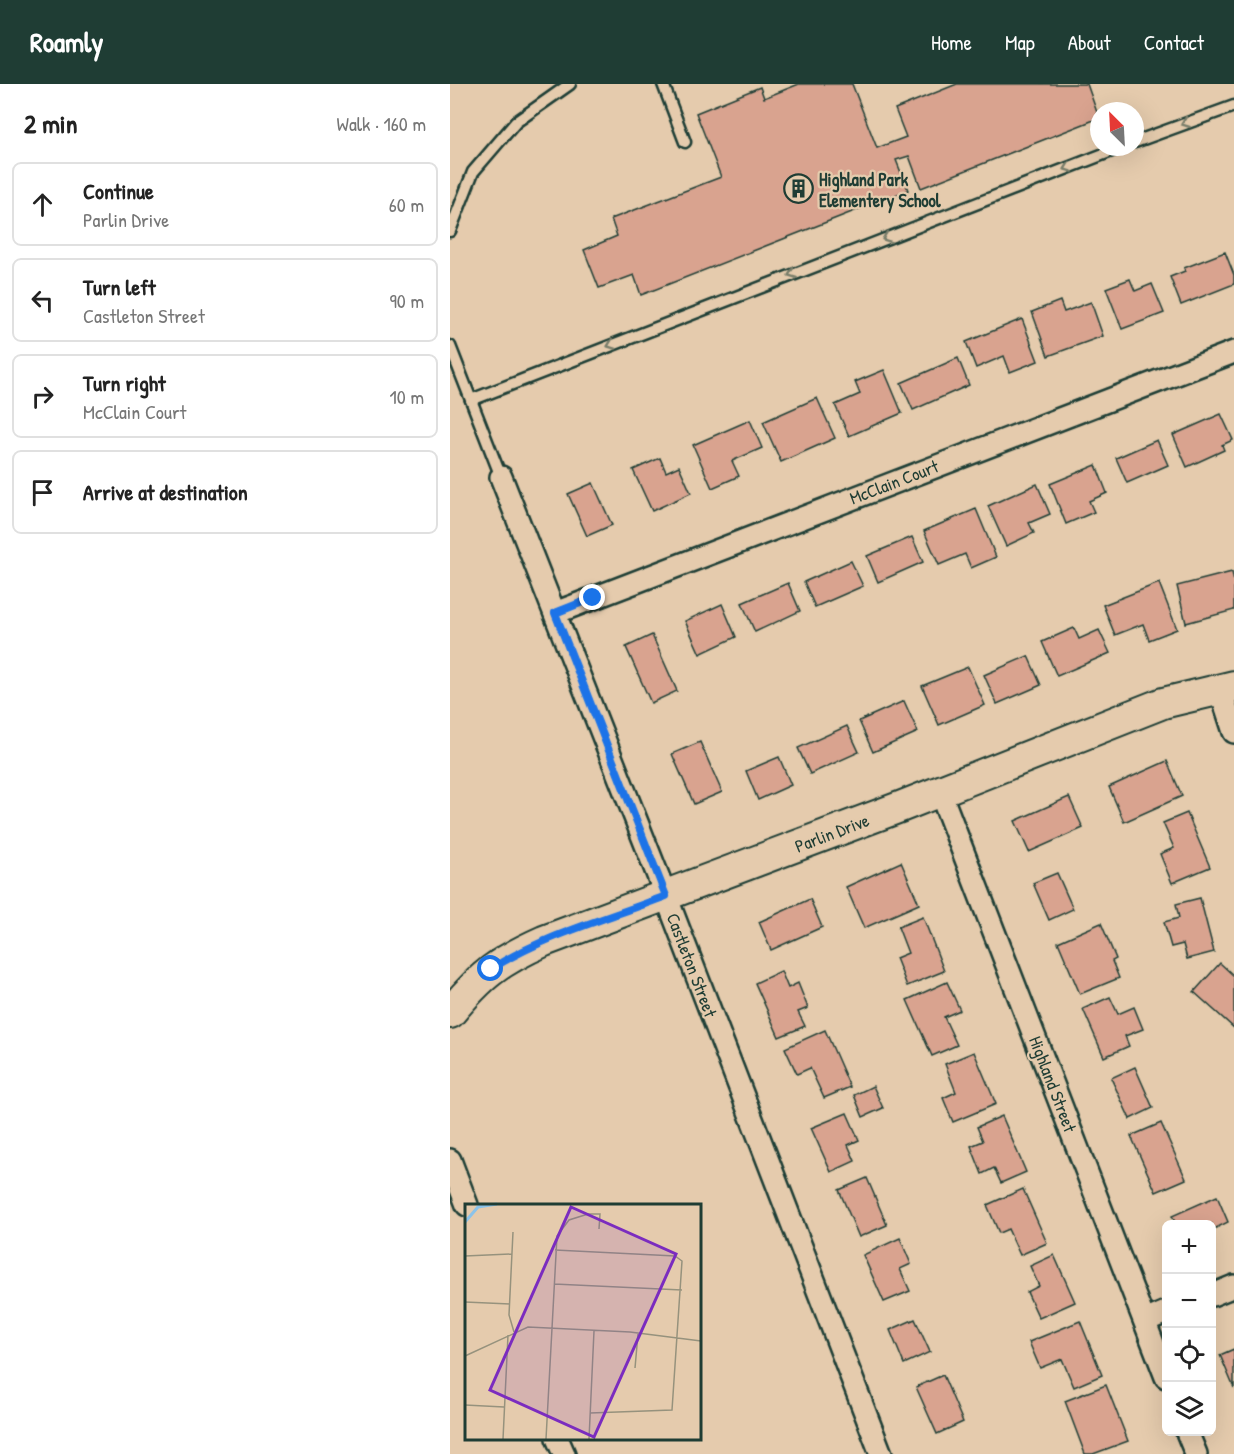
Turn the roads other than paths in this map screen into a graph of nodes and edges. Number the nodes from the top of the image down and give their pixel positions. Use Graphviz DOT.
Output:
graph roads {
  1 [pos="570,84"];
  2 [pos="663,84"];
  3 [pos="1234,106"];
  4 [pos="1144,139"];
  5 [pos="685,142"];
  6 [pos="1099,156"];
  7 [pos="450,231"];
  8 [pos="450,346"];
  9 [pos="1234,352"];
  10 [pos="471,400"];
  11 [pos="501,477"];
  12 [pos="555,613"];
  13 [pos="1227,688"];
  14 [pos="1234,732"];
  15 [pos="940,792"];
  16 [pos="666,896"];
  17 [pos="450,1013"];
  18 [pos="450,1160"];
  19 [pos="467,1204"];
  20 [pos="1234,1286"];
  21 [pos="1216,1293"];
  22 [pos="1162,1314"];
  23 [pos="1145,1321"];
  24 [pos="1162,1364"];
  25 [pos="1189,1436"];
  26 [pos="558,1439"];
  27 [pos="564,1454"];
  28 [pos="881,1454"];
  29 [pos="1196,1454"];
  1 -- 7 [label="lane"];
  2 -- 5 [label="lane"];
  3 -- 4 [label="lane, one-way"];
  6 -- 10 [label="lane, one-way"];
  8 -- 10 [label="lane"];
  9 -- 12 [label="street, McClain Court"];
  10 -- 11 [label="lane"];
  11 -- 12 [label="street, Castleton Street"];
  12 -- 16 [label="street, Castleton Street"];
  13 -- 14 [label="street"];
  13 -- 15 [label="street, Parlin Drive"];
  15 -- 16 [label="street, Parlin Drive"];
  15 -- 23 [label="street, Highland Street"];
  16 -- 17 [label="street, Parlin Drive"];
  16 -- 28 [label="street, Castleton Street"];
  18 -- 19 [label="street"];
  20 -- 21 [label="street"];
  22 -- 23 [label="street"];
  23 -- 24 [label="street, Highland Street"];
  25 -- 29 [label="street"];
  26 -- 27 [label="street"];
}
